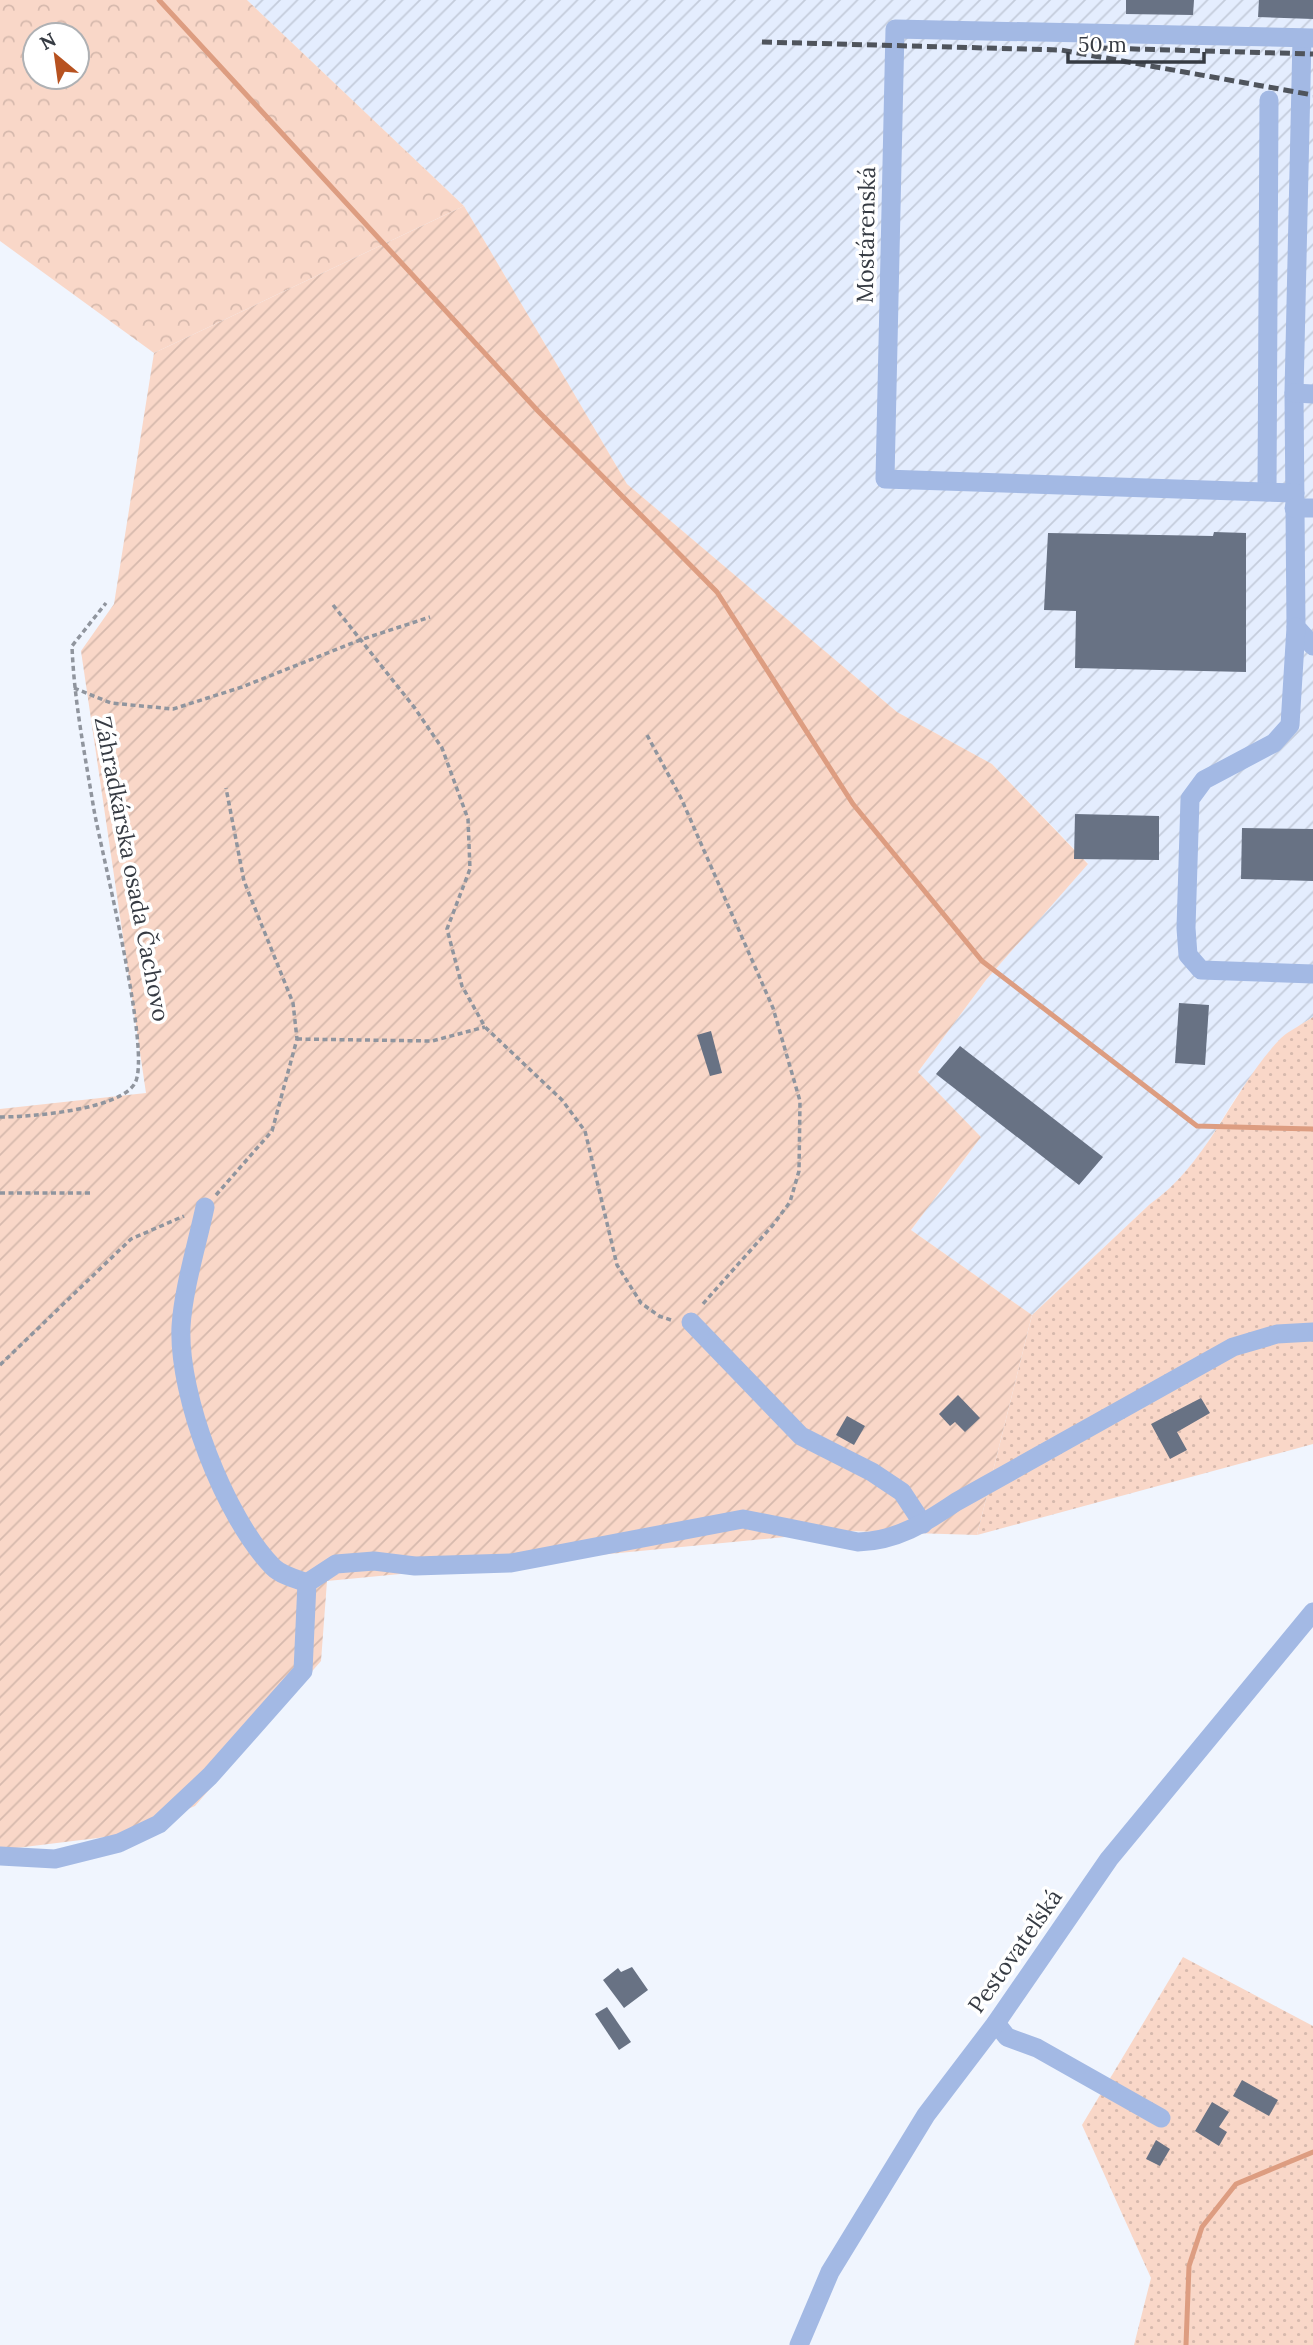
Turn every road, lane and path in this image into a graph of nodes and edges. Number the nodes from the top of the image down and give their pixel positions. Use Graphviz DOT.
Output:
graph roads {
  1 [pos="1307,38"];
  2 [pos="1269,100"];
  3 [pos="1303,393"];
  4 [pos="1267,492"];
  5 [pos="1301,503"];
  6 [pos="106,603"];
  7 [pos="333,605"];
  8 [pos="430,617"];
  9 [pos="1296,627"];
  10 [pos="360,640"];
  11 [pos="1313,646"];
  12 [pos="74,688"];
  13 [pos="647,735"];
  14 [pos="226,788"];
  15 [pos="1313,974"];
  16 [pos="485,1027"];
  17 [pos="297,1040"];
  18 [pos="0,1117"];
  19 [pos="93,1193"];
  20 [pos="0,1194"];
  21 [pos="205,1207"];
  22 [pos="691,1322"];
  23 [pos="1313,1332"];
  24 [pos="0,1365"];
  25 [pos="923,1524"];
  26 [pos="307,1583"];
  27 [pos="1313,1612"];
  28 [pos="0,1856"];
  29 [pos="996,2023"];
  30 [pos="1161,2118"];
  31 [pos="799,2345"];
  1 -- 3 [label="street"];
  1 -- 4 [label="street, Mostárenská"];
  2 -- 4 [label="street"];
  3 -- 5 [label="street"];
  4 -- 5 [label="street"];
  5 -- 9 [label="street"];
  6 -- 12 [label="path, Záhradkárska osada Čachovo"];
  7 -- 10 [label="path"];
  8 -- 10 [label="path, Záhradkárska osada Čachovo"];
  9 -- 11 [label="street"];
  9 -- 15 [label="street"];
  10 -- 12 [label="path, Záhradkárska osada Čachovo"];
  10 -- 16 [label="path"];
  12 -- 18 [label="path, Záhradkárska osada Čachovo"];
  13 -- 22 [label="path"];
  14 -- 17 [label="path"];
  16 -- 17 [label="path"];
  16 -- 22 [label="path"];
  17 -- 21 [label="path"];
  19 -- 20 [label="path"];
  21 -- 24 [label="path"];
  21 -- 26 [label="street"];
  22 -- 25 [label="street"];
  23 -- 25 [label="street"];
  25 -- 26 [label="street"];
  26 -- 28 [label="street"];
  27 -- 29 [label="street, Pestovateľská"];
  29 -- 30 [label="street"];
  29 -- 31 [label="street, Pestovateľská"];
}
